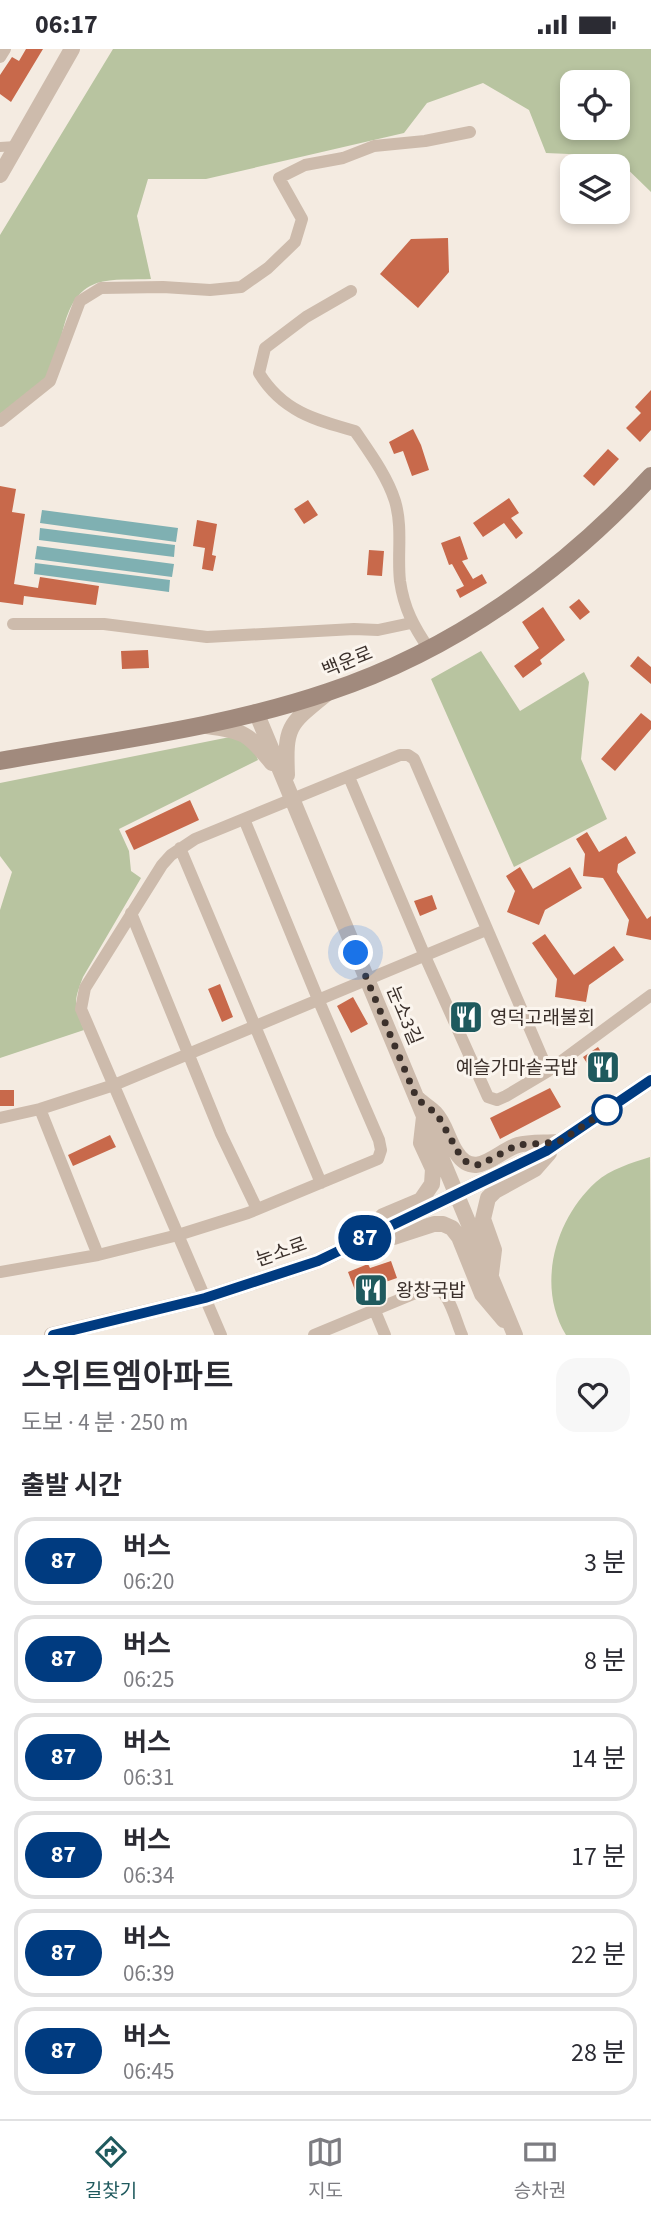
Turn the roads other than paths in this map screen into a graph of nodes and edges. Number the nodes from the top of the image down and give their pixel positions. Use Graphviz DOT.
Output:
graph roads {
  1 [pos="5,49"];
  2 [pos="72,49"];
  3 [pos="0,57"];
  4 [pos="470,132"];
  5 [pos="8,147"];
  6 [pos="0,175"];
  7 [pos="351,291"];
  8 [pos="0,421"];
  9 [pos="651,476"];
  10 [pos="411,623"];
  11 [pos="13,624"];
  12 [pos="429,649"];
  13 [pos="328,692"];
  14 [pos="256,712"];
  15 [pos="197,725"];
  16 [pos="0,761"];
  17 [pos="283,777"];
  18 [pos="349,777"];
  19 [pos="293,799"];
  20 [pos="244,819"];
  21 [pos="180,848"];
  22 [pos="131,913"];
  23 [pos="486,930"];
  24 [pos="424,954"];
  25 [pos="367,978"];
  26 [pos="318,999"];
  27 [pos="649,1001"];
  28 [pos="254,1027"];
  29 [pos="188,1055"];
  30 [pos="548,1071"];
  31 [pos="651,1080"];
  32 [pos="114,1085"];
  33 [pos="417,1099"];
  34 [pos="40,1108"];
  35 [pos="425,1116"];
  36 [pos="0,1118"];
  37 [pos="559,1142"];
  38 [pos="321,1183"];
  39 [pos="457,1194"];
  40 [pos="257,1209"];
  41 [pos="178,1235"];
  42 [pos="369,1236"];
  43 [pos="98,1255"];
  44 [pos="0,1272"];
  45 [pos="491,1277"];
  46 [pos="205,1298"];
  47 [pos="374,1311"];
  48 [pos="515,1334"];
  49 [pos="52,1335"];
  50 [pos="221,1335"];
  51 [pos="314,1335"];
  52 [pos="385,1335"];
  53 [pos="462,1335"];
  1 -- 3 [label="street"];
  2 -- 5 [label="street"];
  4 -- 8 [label="street"];
  5 -- 6 [label="street"];
  7 -- 10 [label="street"];
  9 -- 12 [label="main road, 백운로"];
  10 -- 11 [label="street"];
  10 -- 12 [label="street"];
  12 -- 13 [label="main road, 백운로"];
  13 -- 14 [label="main road, 백운로"];
  13 -- 17 [label="street"];
  14 -- 15 [label="main road, 백운로"];
  14 -- 17 [label="street, 눈소3길"];
  15 -- 16 [label="main road, 백운로"];
  15 -- 17 [label="street"];
  17 -- 19 [label="street, 눈소3길"];
  18 -- 19 [label="street"];
  18 -- 23 [label="street"];
  18 -- 24 [label="street"];
  19 -- 20 [label="street"];
  19 -- 25 [label="street, 눈소3길"];
  20 -- 21 [label="street"];
  20 -- 26 [label="street"];
  21 -- 22 [label="street"];
  21 -- 28 [label="street"];
  22 -- 29 [label="street"];
  22 -- 32 [label="street"];
  23 -- 24 [label="street"];
  23 -- 30 [label="street"];
  24 -- 25 [label="street"];
  24 -- 30 [label="street"];
  25 -- 26 [label="street"];
  25 -- 33 [label="street, 눈소3길"];
  26 -- 28 [label="street"];
  26 -- 38 [label="street"];
  27 -- 30 [label="street"];
  28 -- 29 [label="street"];
  28 -- 38 [label="street"];
  29 -- 32 [label="street"];
  29 -- 40 [label="street"];
  31 -- 37 [label="street, 눈소로"];
  32 -- 34 [label="street"];
  32 -- 41 [label="street"];
  33 -- 35 [label="street, 눈소3길"];
  33 -- 37 [label="street"];
  34 -- 36 [label="street"];
  34 -- 43 [label="street"];
  35 -- 39 [label="street, 눈소3길"];
  35 -- 42 [label="street"];
  37 -- 39 [label="street, 눈소로"];
  37 -- 45 [label="street"];
  38 -- 40 [label="street"];
  39 -- 42 [label="street, 눈소로"];
  39 -- 45 [label="street, 눈소3길"];
  40 -- 41 [label="street"];
  41 -- 43 [label="street"];
  41 -- 46 [label="street"];
  42 -- 46 [label="street, 눈소로"];
  42 -- 48 [label="street"];
  43 -- 44 [label="street"];
  45 -- 48 [label="street, 눈소3길"];
  46 -- 49 [label="street, 눈소로"];
  46 -- 50 [label="street"];
  47 -- 51 [label="street"];
  47 -- 52 [label="street"];
  47 -- 53 [label="street"];
}
